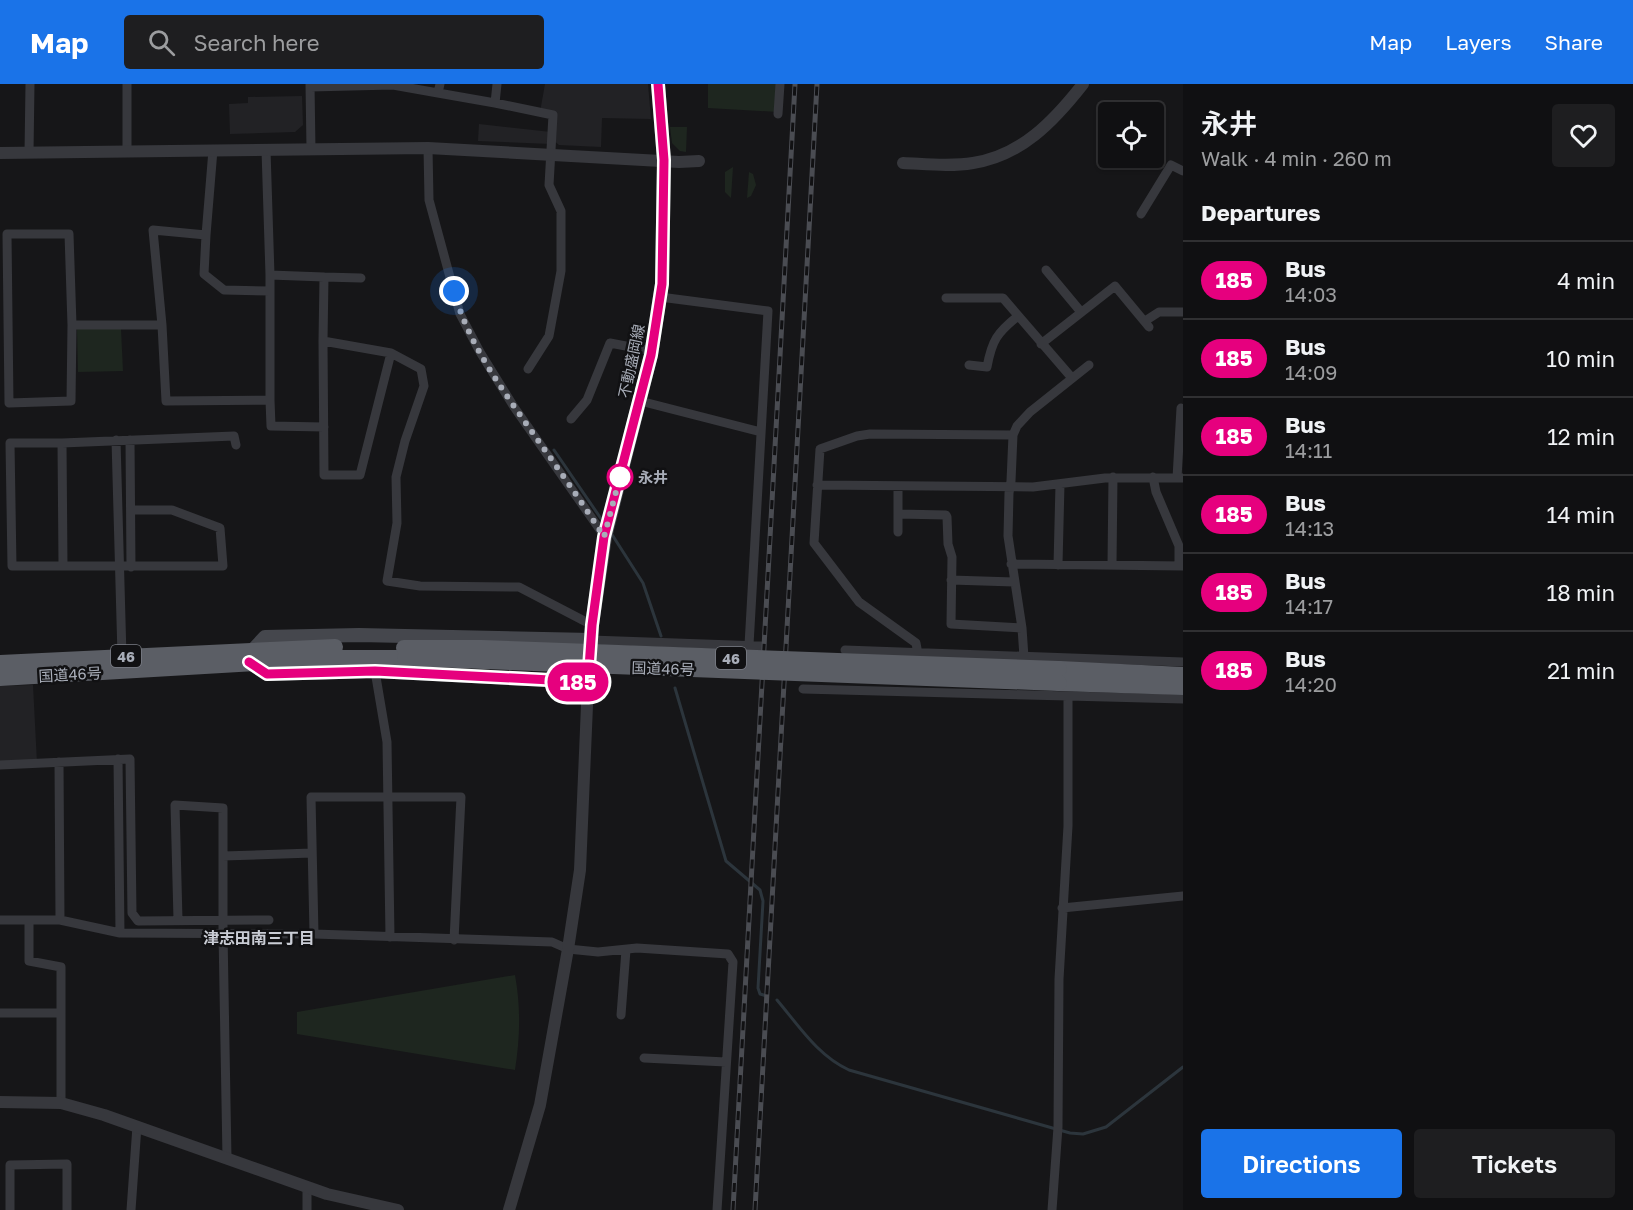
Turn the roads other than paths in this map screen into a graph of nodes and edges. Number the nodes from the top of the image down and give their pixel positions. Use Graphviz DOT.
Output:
graph roads {
  1 [pos="30,84"];
  2 [pos="127,84"];
  3 [pos="497,84"];
  4 [pos="658,84"];
  5 [pos="780,84"];
  6 [pos="1083,84"];
  7 [pos="310,85"];
  8 [pos="439,88"];
  9 [pos="495,103"];
  10 [pos="778,114"];
  11 [pos="428,148"];
  12 [pos="311,149"];
  13 [pos="213,150"];
  14 [pos="266,150"];
  15 [pos="127,152"];
  16 [pos="0,153"];
  17 [pos="29,153"];
  18 [pos="550,155"];
  19 [pos="664,160"];
  20 [pos="699,160"];
  21 [pos="903,163"];
  22 [pos="1183,171"];
  23 [pos="1141,214"];
  24 [pos="206,235"];
  25 [pos="1046,270"];
  26 [pos="270,275"];
  27 [pos="324,277"];
  28 [pos="361,278"];
  29 [pos="270,291"];
  30 [pos="660,297"];
  31 [pos="946,298"];
  32 [pos="4,304"];
  33 [pos="1081,312"];
  34 [pos="1183,312"];
  35 [pos="1018,316"];
  36 [pos="72,325"];
  37 [pos="162,325"];
  38 [pos="323,341"];
  39 [pos="1041,344"];
  40 [pos="652,351"];
  41 [pos="391,353"];
  42 [pos="1089,364"];
  43 [pos="969,366"];
  44 [pos="528,369"];
  45 [pos="1072,378"];
  46 [pos="270,400"];
  47 [pos="640,401"];
  48 [pos="1181,408"];
  49 [pos="571,419"];
  50 [pos="324,427"];
  51 [pos="761,432"];
  52 [pos="1013,435"];
  53 [pos="116,440"];
  54 [pos="130,440"];
  55 [pos="62,443"];
  56 [pos="236,445"];
  57 [pos="1113,477"];
  58 [pos="1153,477"];
  59 [pos="1180,478"];
  60 [pos="1060,484"];
  61 [pos="817,485"];
  62 [pos="898,486"];
  63 [pos="1010,488"];
  64 [pos="132,510"];
  65 [pos="898,514"];
  66 [pos="5,520"];
  67 [pos="898,532"];
  68 [pos="605,536"];
  69 [pos="1011,564"];
  70 [pos="63,565"];
  71 [pos="1058,565"];
  72 [pos="1112,565"];
  73 [pos="1181,566"];
  74 [pos="119,567"];
  75 [pos="132,567"];
  76 [pos="951,580"];
  77 [pos="1014,582"];
  78 [pos="592,625"];
  79 [pos="1022,628"];
  80 [pos="591,640"];
  81 [pos="749,645"];
  82 [pos="761,646"];
  83 [pos="845,650"];
  84 [pos="918,654"];
  85 [pos="122,656"];
  86 [pos="251,656"];
  87 [pos="1024,657"];
  88 [pos="1183,662"];
  89 [pos="0,663"];
  90 [pos="375,671"];
  91 [pos="1183,675"];
  92 [pos="0,678"];
  93 [pos="588,682"];
  94 [pos="1062,683"];
  95 [pos="1183,687"];
  96 [pos="803,689"];
  97 [pos="1183,699"];
  98 [pos="118,759"];
  99 [pos="58,762"];
  100 [pos="0,765"];
  101 [pos="388,796"];
  102 [pos="312,853"];
  103 [pos="223,855"];
  104 [pos="1183,896"];
  105 [pos="1062,908"];
  106 [pos="0,920"];
  107 [pos="29,920"];
  108 [pos="60,920"];
  109 [pos="178,920"];
  110 [pos="223,920"];
  111 [pos="269,920"];
  112 [pos="120,933"];
  113 [pos="223,933"];
  114 [pos="314,934"];
  115 [pos="390,937"];
  116 [pos="454,940"];
  117 [pos="568,949"];
  118 [pos="626,950"];
  119 [pos="0,1013"];
  120 [pos="61,1013"];
  121 [pos="621,1015"];
  122 [pos="644,1058"];
  123 [pos="726,1062"];
  124 [pos="0,1102"];
  125 [pos="61,1103"];
  126 [pos="137,1126"];
  127 [pos="227,1158"];
  128 [pos="307,1187"];
  129 [pos="10,1210"];
  130 [pos="67,1210"];
  131 [pos="131,1210"];
  132 [pos="307,1210"];
  133 [pos="398,1210"];
  134 [pos="509,1210"];
  135 [pos="717,1210"];
  136 [pos="1052,1210"];
  1 -- 17 [label="street"];
  2 -- 15 [label="street"];
  3 -- 9 [label="street"];
  4 -- 19 [label="main road, 不動盛岡線"];
  5 -- 10 [label="street"];
  6 -- 21 [label="street"];
  7 -- 8 [label="street"];
  7 -- 12 [label="street"];
  8 -- 9 [label="street"];
  9 -- 18 [label="street"];
  11 -- 12 [label="street"];
  11 -- 18 [label="street"];
  11 -- 68 [label="street"];
  12 -- 14 [label="street"];
  13 -- 14 [label="street"];
  13 -- 15 [label="street"];
  13 -- 24 [label="street"];
  14 -- 26 [label="street"];
  15 -- 17 [label="street"];
  16 -- 17 [label="street"];
  18 -- 19 [label="street"];
  18 -- 44 [label="street"];
  19 -- 20 [label="street"];
  19 -- 30 [label="main road, 不動盛岡線"];
  22 -- 23 [label="street"];
  24 -- 29 [label="street"];
  24 -- 37 [label="street"];
  25 -- 33 [label="street"];
  26 -- 27 [label="street"];
  26 -- 29 [label="street"];
  27 -- 28 [label="street"];
  27 -- 38 [label="street"];
  29 -- 46 [label="street"];
  30 -- 40 [label="main road, 不動盛岡線"];
  30 -- 51 [label="street"];
  31 -- 35 [label="street"];
  32 -- 36 [label="street"];
  32 -- 36 [label="street"];
  33 -- 34 [label="street"];
  33 -- 39 [label="street"];
  35 -- 39 [label="street"];
  35 -- 43 [label="street"];
  36 -- 37 [label="street"];
  37 -- 46 [label="street"];
  38 -- 41 [label="street"];
  38 -- 50 [label="street"];
  39 -- 45 [label="street"];
  40 -- 47 [label="main road, 不動盛岡線"];
  40 -- 49 [label="street"];
  41 -- 50 [label="street"];
  41 -- 78 [label="street"];
  42 -- 45 [label="street"];
  45 -- 52 [label="street"];
  46 -- 50 [label="street"];
  47 -- 51 [label="street"];
  47 -- 68 [label="main road, 不動盛岡線"];
  48 -- 59 [label="street"];
  51 -- 81 [label="street"];
  52 -- 61 [label="street"];
  52 -- 63 [label="street"];
  53 -- 54 [label="street"];
  53 -- 55 [label="street"];
  53 -- 74 [label="street"];
  54 -- 56 [label="street"];
  54 -- 64 [label="street"];
  55 -- 66 [label="street"];
  55 -- 70 [label="street"];
  57 -- 58 [label="street"];
  57 -- 60 [label="street"];
  57 -- 72 [label="street"];
  58 -- 59 [label="street"];
  58 -- 73 [label="street"];
  60 -- 63 [label="street"];
  60 -- 71 [label="street"];
  61 -- 62 [label="street"];
  61 -- 84 [label="street"];
  62 -- 63 [label="street"];
  62 -- 65 [label="street"];
  63 -- 69 [label="street"];
  64 -- 75 [label="street"];
  64 -- 75 [label="street"];
  65 -- 67 [label="street"];
  65 -- 76 [label="street"];
  66 -- 70 [label="street"];
  68 -- 78 [label="main road, 不動盛岡線"];
  69 -- 71 [label="street"];
  69 -- 77 [label="street"];
  70 -- 74 [label="street"];
  71 -- 72 [label="street"];
  72 -- 73 [label="street"];
  74 -- 75 [label="street"];
  74 -- 85 [label="street"];
  76 -- 77 [label="street"];
  76 -- 79 [label="street"];
  77 -- 79 [label="street"];
  78 -- 80 [label="main road, 不動盛岡線"];
  79 -- 87 [label="street"];
  80 -- 81 [label="street"];
  80 -- 86 [label="main road"];
  80 -- 93 [label="main road, 不動盛岡線"];
  81 -- 82 [label="street"];
  83 -- 84 [label="street"];
  84 -- 87 [label="street"];
  85 -- 86 [label="highway, 国道46号 / 46"];
  85 -- 89 [label="highway, 国道46号 / 46"];
  86 -- 90 [label="main road"];
  86 -- 92 [label="highway, 国道46号 / 46"];
  86 -- 94 [label="highway, 国道46号 / 46, bridge"];
  87 -- 88 [label="street"];
  90 -- 93 [label="main road"];
  90 -- 101 [label="street"];
  91 -- 94 [label="highway, 国道46号 / 46"];
  93 -- 117 [label="street"];
  94 -- 95 [label="highway, 国道46号 / 46"];
  94 -- 96 [label="street"];
  94 -- 97 [label="street"];
  94 -- 105 [label="street"];
  98 -- 99 [label="street"];
  98 -- 109 [label="street"];
  98 -- 112 [label="street"];
  99 -- 100 [label="street"];
  99 -- 108 [label="street"];
  101 -- 102 [label="street"];
  101 -- 115 [label="street"];
  101 -- 116 [label="street"];
  102 -- 103 [label="street"];
  102 -- 114 [label="street"];
  103 -- 109 [label="street"];
  103 -- 110 [label="street"];
  104 -- 105 [label="street"];
  105 -- 136 [label="street"];
  106 -- 107 [label="street"];
  107 -- 108 [label="street"];
  107 -- 120 [label="street"];
  108 -- 112 [label="street"];
  109 -- 110 [label="street"];
  110 -- 111 [label="street"];
  110 -- 113 [label="street"];
  112 -- 113 [label="street"];
  113 -- 114 [label="street"];
  113 -- 127 [label="street"];
  114 -- 115 [label="street"];
  115 -- 116 [label="street"];
  116 -- 117 [label="street"];
  117 -- 118 [label="street"];
  117 -- 134 [label="street"];
  118 -- 121 [label="street"];
  118 -- 123 [label="street"];
  119 -- 120 [label="street"];
  120 -- 125 [label="street"];
  122 -- 123 [label="street"];
  123 -- 135 [label="street"];
  124 -- 125 [label="street"];
  125 -- 126 [label="street"];
  126 -- 127 [label="street"];
  126 -- 131 [label="street"];
  127 -- 128 [label="street"];
  128 -- 132 [label="street"];
  128 -- 133 [label="street"];
  129 -- 130 [label="street"];
}
